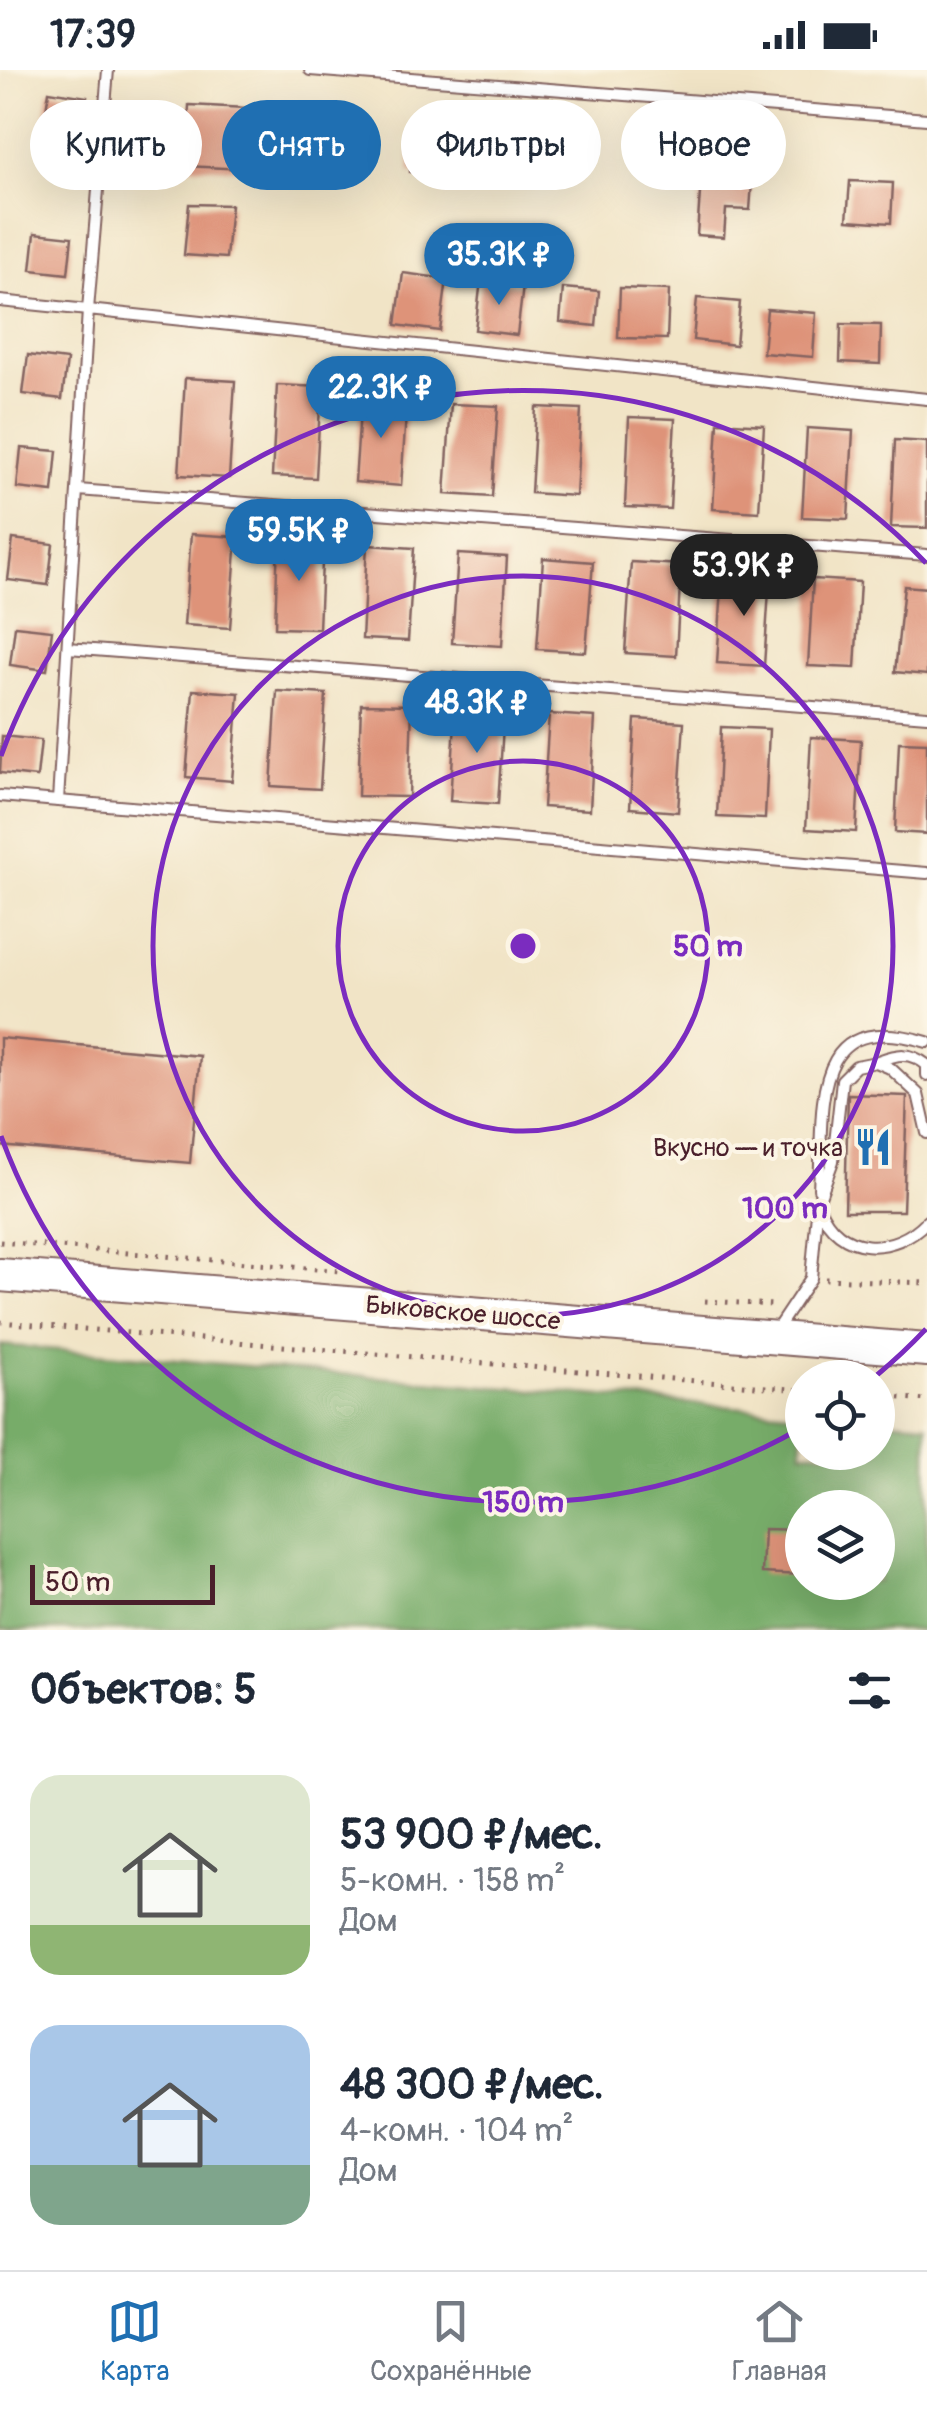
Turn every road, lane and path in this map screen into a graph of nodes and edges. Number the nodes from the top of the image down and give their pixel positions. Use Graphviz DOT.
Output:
graph roads {
  1 [pos="108,70"];
  2 [pos="310,70"];
  3 [pos="927,120"];
  4 [pos="0,302"];
  5 [pos="88,310"];
  6 [pos="927,399"];
  7 [pos="78,490"];
  8 [pos="927,555"];
  9 [pos="68,648"];
  10 [pos="927,716"];
  11 [pos="0,796"];
  12 [pos="58,801"];
  13 [pos="927,873"];
  14 [pos="927,1042"];
  15 [pos="876,1062"];
  16 [pos="927,1076"];
  17 [pos="927,1086"];
  18 [pos="921,1108"];
  19 [pos="927,1133"];
  20 [pos="818,1202"];
  21 [pos="927,1221"];
  22 [pos="0,1242"];
  23 [pos="344,1272"];
  24 [pos="0,1274"];
  25 [pos="811,1278"];
  26 [pos="927,1283"];
  27 [pos="688,1300"];
  28 [pos="777,1305"];
  29 [pos="0,1322"];
  30 [pos="770,1338"];
  31 [pos="927,1350"];
  32 [pos="785,1389"];
  33 [pos="895,1397"];
  34 [pos="927,1400"];
  1 -- 5 [label="lane"];
  2 -- 3 [label="lane"];
  4 -- 5 [label="lane"];
  5 -- 6 [label="lane"];
  5 -- 7 [label="lane"];
  7 -- 8 [label="lane"];
  7 -- 9 [label="lane"];
  9 -- 10 [label="lane"];
  9 -- 12 [label="lane"];
  11 -- 12 [label="lane"];
  12 -- 13 [label="lane"];
  14 -- 20 [label="lane"];
  15 -- 16 [label="lane"];
  15 -- 18 [label="lane"];
  15 -- 20 [label="lane"];
  17 -- 18 [label="lane"];
  18 -- 19 [label="lane"];
  20 -- 21 [label="lane"];
  20 -- 25 [label="lane"];
  22 -- 23 [label="path"];
  24 -- 30 [label="main road, Быковское шоссе"];
  25 -- 26 [label="path"];
  25 -- 30 [label="lane"];
  27 -- 28 [label="path"];
  29 -- 32 [label="path"];
  30 -- 31 [label="main road, Быковское шоссе"];
  33 -- 34 [label="path"];
}
